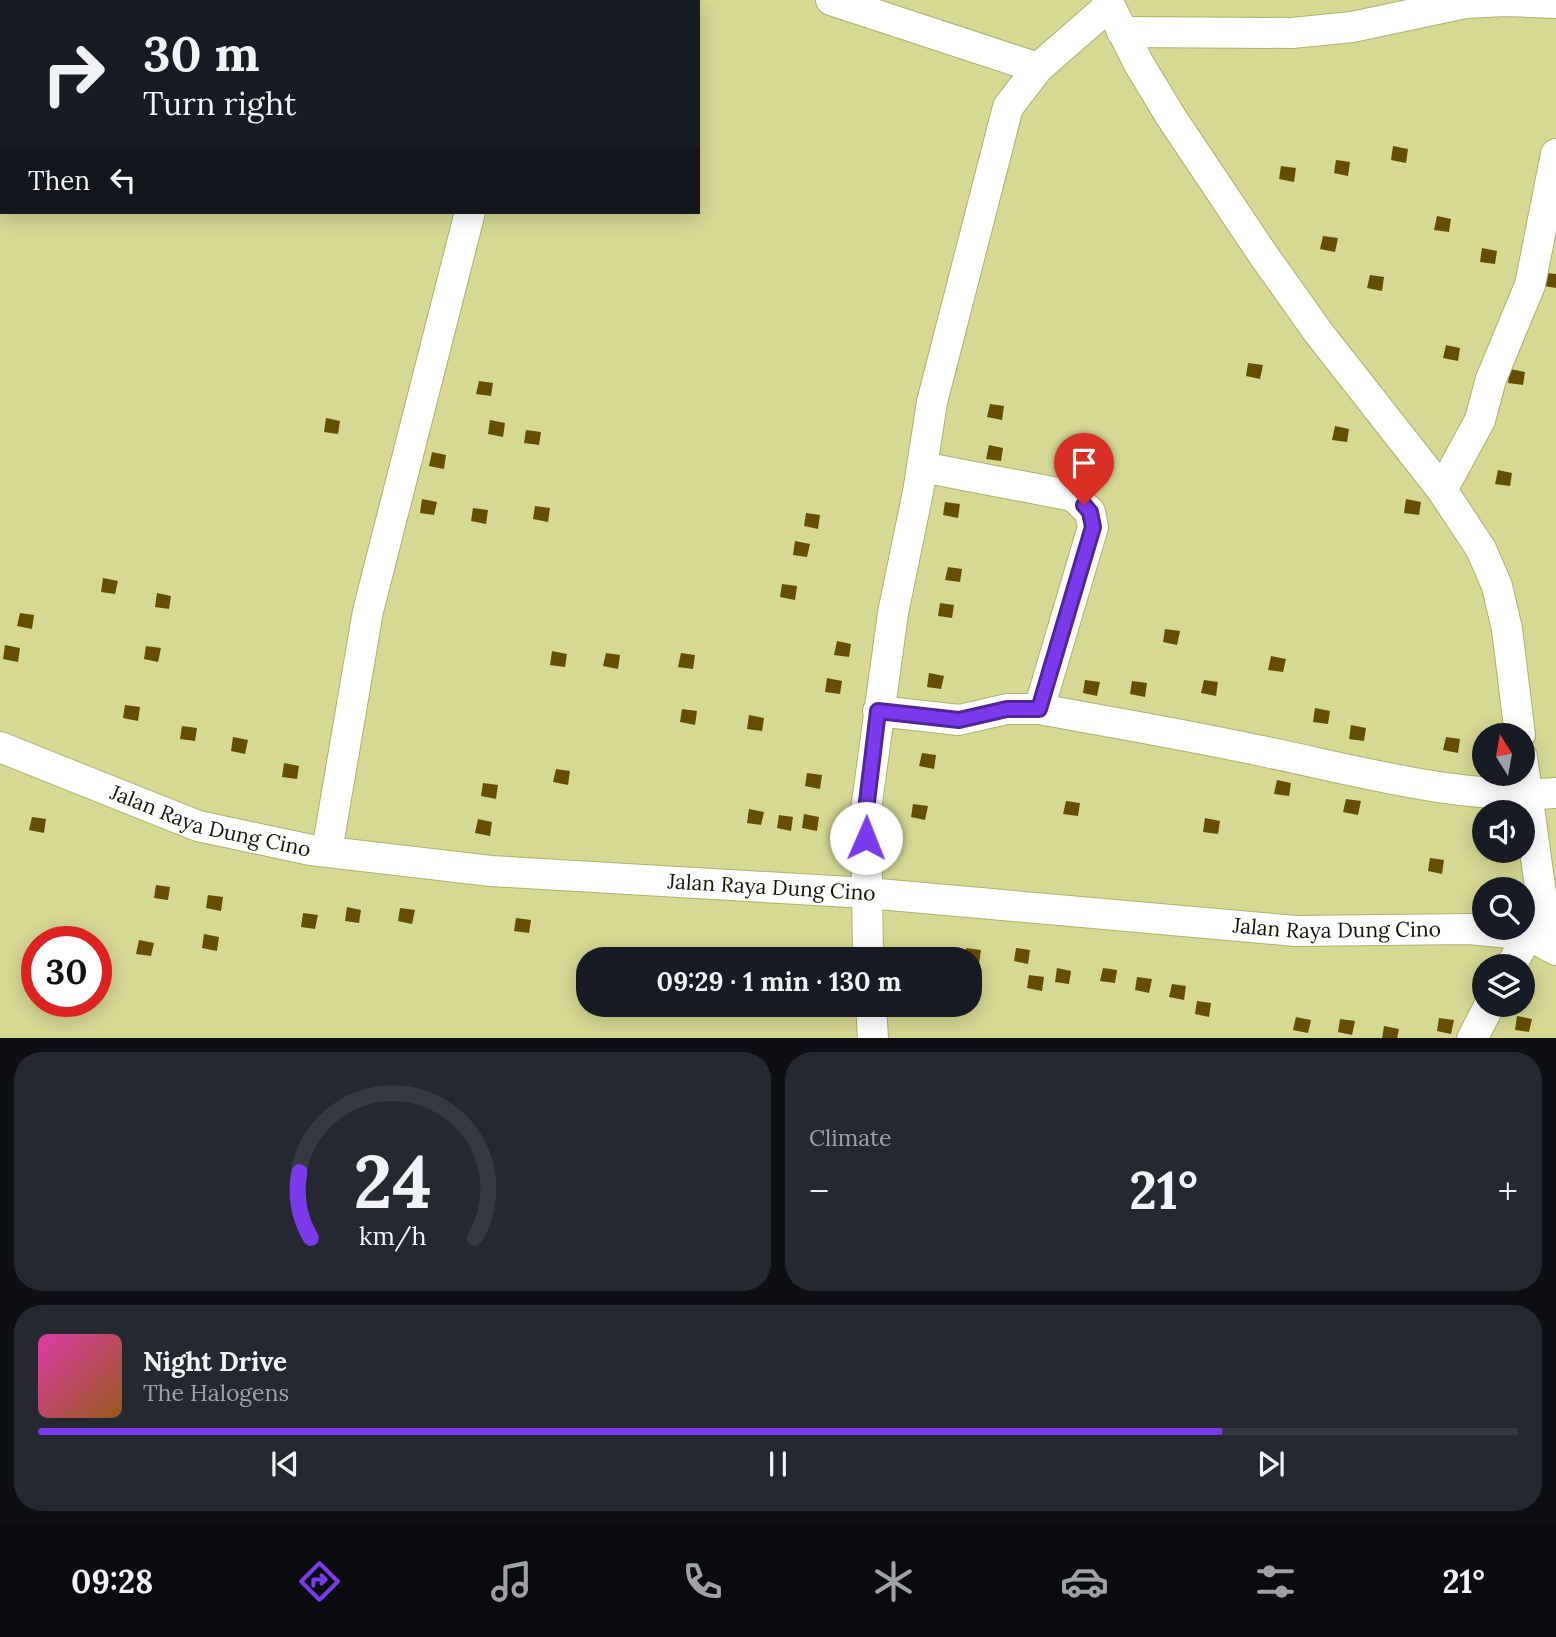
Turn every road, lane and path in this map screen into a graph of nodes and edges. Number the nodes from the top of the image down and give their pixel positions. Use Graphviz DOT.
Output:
graph roads {
  1 [pos="831,0"];
  2 [pos="1556,3"];
  3 [pos="1112,13"];
  4 [pos="1038,68"];
  5 [pos="1556,154"];
  6 [pos="469,214"];
  7 [pos="922,467"];
  8 [pos="1442,490"];
  9 [pos="1039,709"];
  10 [pos="878,711"];
  11 [pos="1519,723"];
  12 [pos="0,747"];
  13 [pos="1542,794"];
  14 [pos="327,851"];
  15 [pos="867,893"];
  16 [pos="1544,943"];
  17 [pos="869,947"];
  18 [pos="1528,954"];
  19 [pos="872,1017"];
  20 [pos="1483,1017"];
  21 [pos="873,1038"];
  22 [pos="1472,1038"];
  1 -- 4 [label="street"];
  2 -- 3 [label="street"];
  3 -- 4 [label="street"];
  3 -- 8 [label="street"];
  4 -- 7 [label="street"];
  5 -- 8 [label="street"];
  6 -- 14 [label="street"];
  7 -- 9 [label="street"];
  7 -- 10 [label="street"];
  8 -- 11 [label="street"];
  9 -- 10 [label="street"];
  9 -- 13 [label="street"];
  10 -- 15 [label="street"];
  12 -- 14 [label="street, Jalan Raya Dung Cino"];
  13 -- 16 [label="street"];
  14 -- 15 [label="street, Jalan Raya Dung Cino"];
  15 -- 16 [label="street, Jalan Raya Dung Cino"];
  15 -- 17 [label="street"];
  16 -- 18 [label="street"];
  19 -- 21 [label="street"];
  20 -- 22 [label="street"];
}
